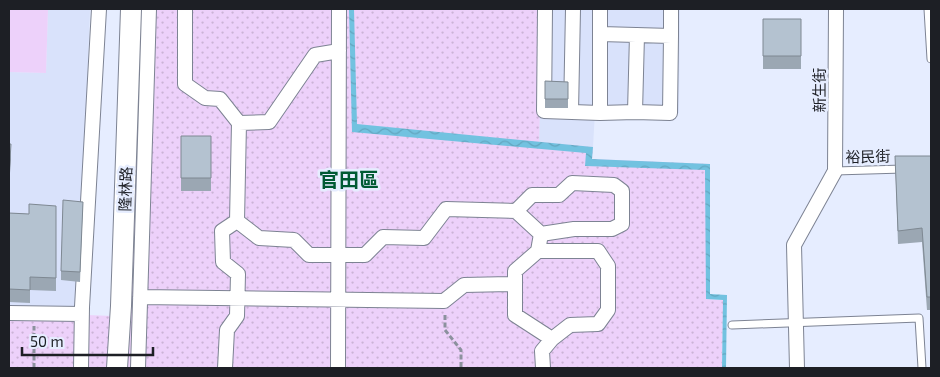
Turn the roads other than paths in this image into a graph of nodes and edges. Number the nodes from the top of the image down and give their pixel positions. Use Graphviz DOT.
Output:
graph roads {
  1 [pos="99,9"];
  2 [pos="131,9"];
  3 [pos="149,9"];
  4 [pos="185,9"];
  5 [pos="339,9"];
  6 [pos="545,9"];
  7 [pos="573,9"];
  8 [pos="600,9"];
  9 [pos="671,9"];
  10 [pos="836,9"];
  11 [pos="928,9"];
  12 [pos="601,34"];
  13 [pos="637,35"];
  14 [pos="671,36"];
  15 [pos="339,51"];
  16 [pos="931,59"];
  17 [pos="571,112"];
  18 [pos="636,112"];
  19 [pos="600,113"];
  20 [pos="239,122"];
  21 [pos="913,169"];
  22 [pos="835,171"];
  23 [pos="516,211"];
  24 [pos="237,221"];
  25 [pos="541,234"];
  26 [pos="538,251"];
  27 [pos="338,255"];
  28 [pos="515,284"];
  29 [pos="140,297"];
  30 [pos="238,299"];
  31 [pos="338,300"];
  32 [pos="9,313"];
  33 [pos="82,314"];
  34 [pos="796,323"];
  35 [pos="732,325"];
  36 [pos="552,339"];
  37 [pos="81,368"];
  38 [pos="117,368"];
  39 [pos="138,368"];
  40 [pos="225,368"];
  41 [pos="338,368"];
  42 [pos="543,368"];
  43 [pos="797,368"];
  44 [pos="922,368"];
  1 -- 33 [label="street"];
  2 -- 38 [label="street, 隆林路"];
  3 -- 29 [label="street"];
  4 -- 20 [label="street"];
  5 -- 15 [label="street"];
  6 -- 17 [label="street"];
  7 -- 17 [label="street"];
  8 -- 12 [label="street"];
  9 -- 14 [label="street"];
  10 -- 22 [label="street, 新生街"];
  11 -- 16 [label="lane"];
  12 -- 13 [label="street"];
  12 -- 19 [label="street"];
  13 -- 14 [label="street"];
  13 -- 18 [label="street"];
  14 -- 18 [label="street"];
  15 -- 20 [label="street"];
  15 -- 27 [label="street"];
  17 -- 19 [label="street"];
  18 -- 19 [label="street"];
  20 -- 24 [label="street"];
  21 -- 22 [label="lane, 裕民街"];
  22 -- 34 [label="street"];
  23 -- 25 [label="street"];
  23 -- 25 [label="street"];
  23 -- 27 [label="street"];
  24 -- 27 [label="street"];
  24 -- 30 [label="street"];
  25 -- 26 [label="street"];
  26 -- 28 [label="street"];
  26 -- 36 [label="street"];
  27 -- 31 [label="street"];
  28 -- 31 [label="street"];
  28 -- 36 [label="street"];
  29 -- 30 [label="street"];
  29 -- 39 [label="street"];
  30 -- 31 [label="street"];
  30 -- 40 [label="street"];
  31 -- 41 [label="street"];
  32 -- 33 [label="street"];
  33 -- 37 [label="street"];
  34 -- 35 [label="lane"];
  34 -- 43 [label="street"];
  34 -- 44 [label="lane"];
  36 -- 42 [label="street"];
}
